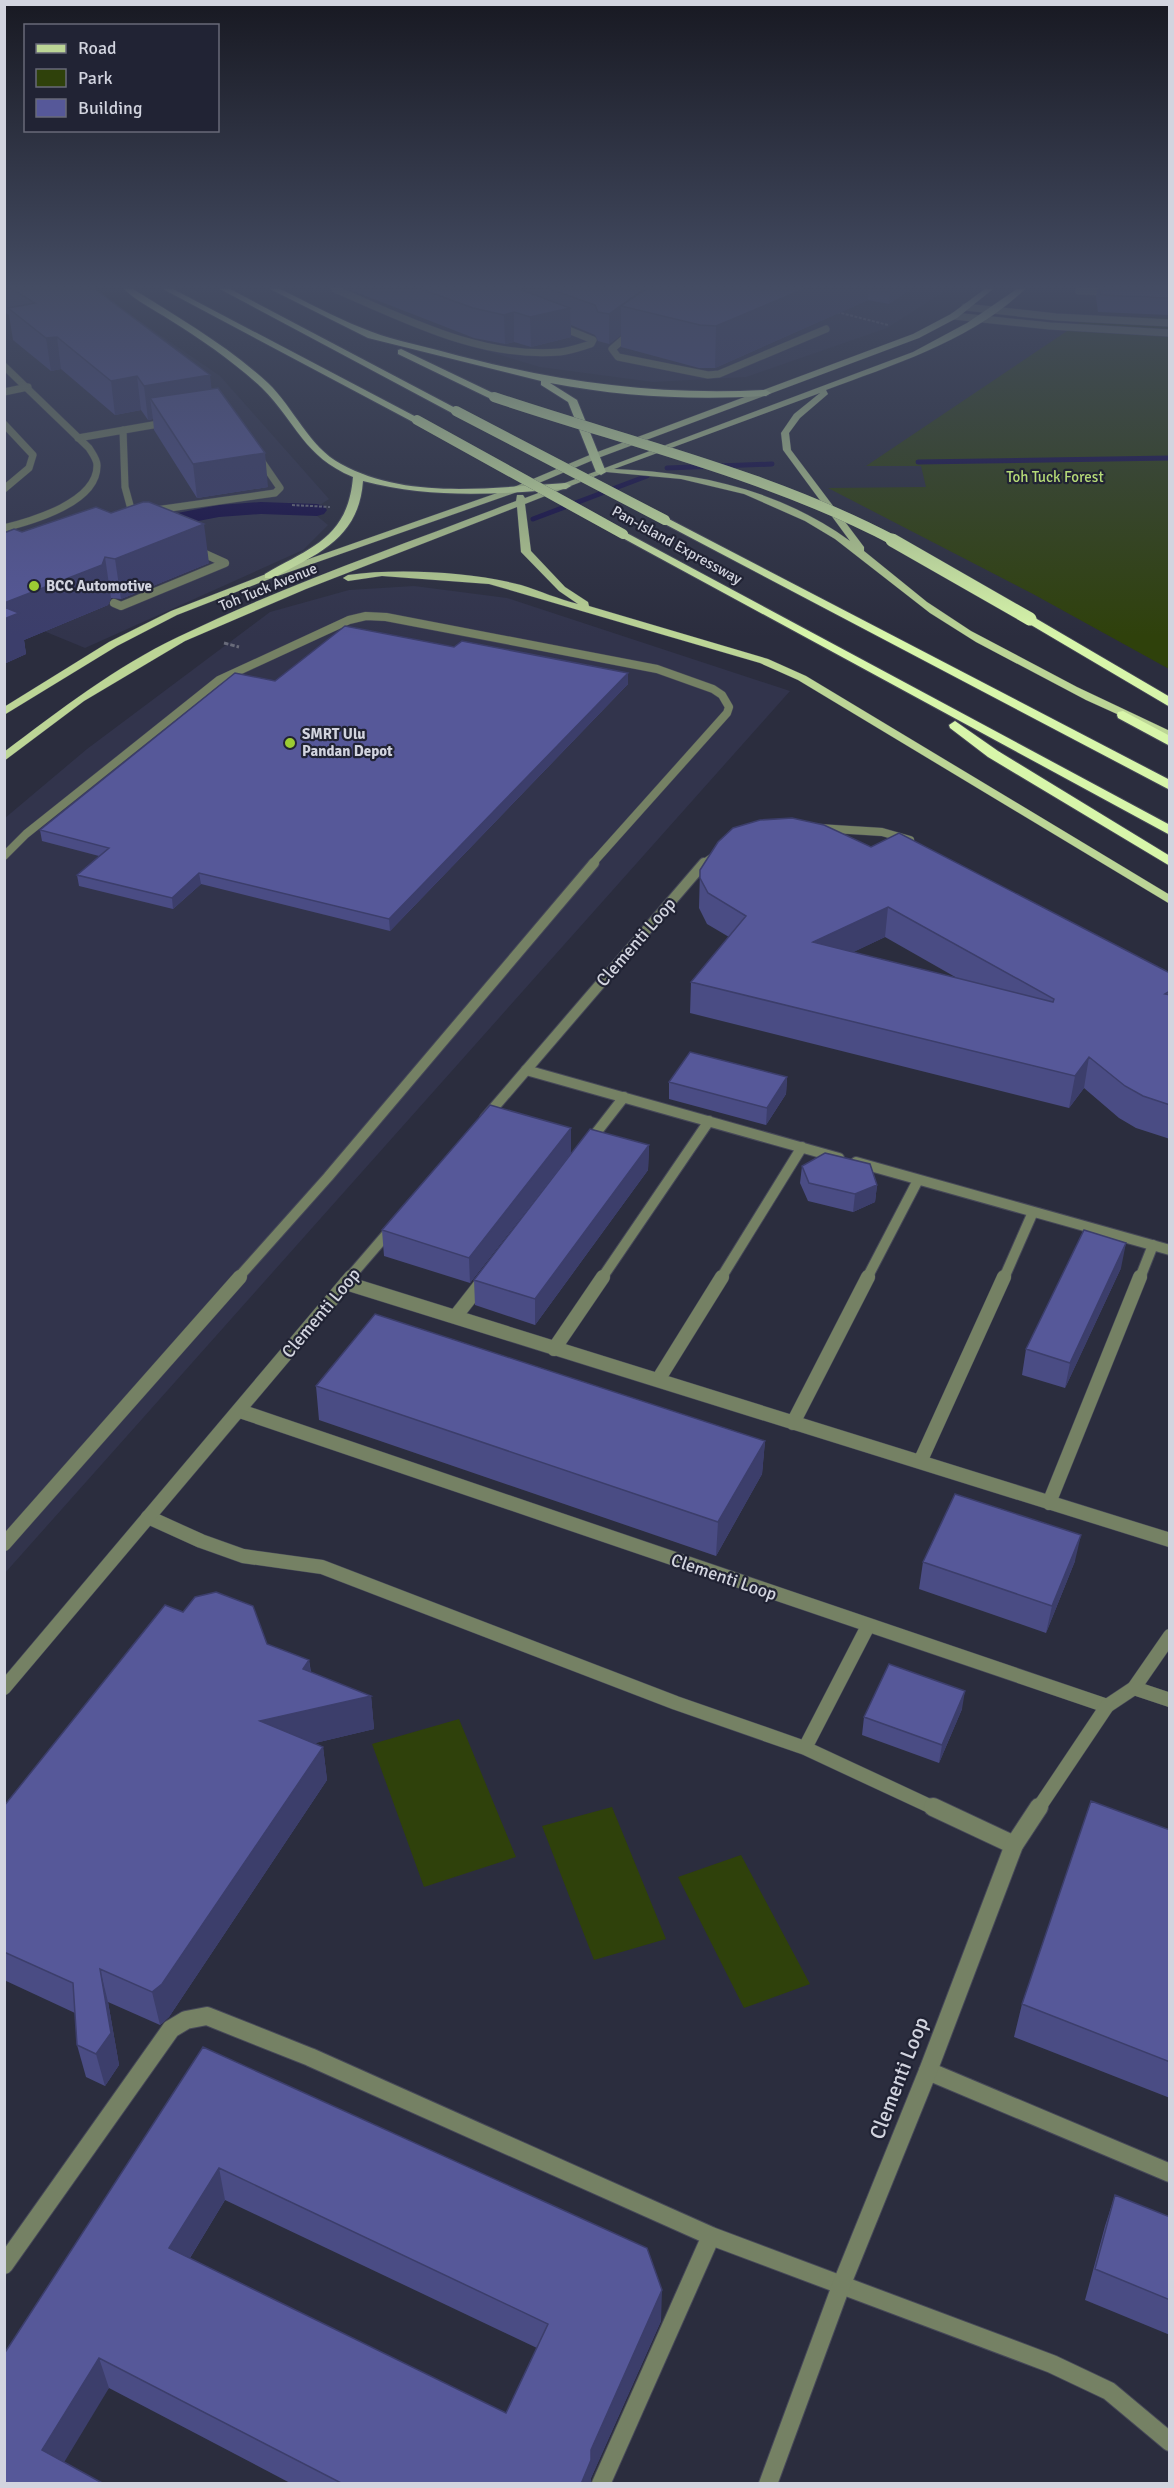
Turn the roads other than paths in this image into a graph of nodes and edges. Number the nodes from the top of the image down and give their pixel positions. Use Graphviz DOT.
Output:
graph roads {
  1 [pos="46,405"];
  2 [pos="281,405"];
  3 [pos="389,405"];
  4 [pos="445,405"];
  5 [pos="519,405"];
  6 [pos="575,405"];
  7 [pos="733,405"];
  8 [pos="781,405"];
  9 [pos="809,405"];
  10 [pos="176,421"];
  11 [pos="4,424"];
  12 [pos="123,430"];
  13 [pos="78,438"];
  14 [pos="255,451"];
  15 [pos="595,456"];
  16 [pos="601,472"];
  17 [pos="358,476"];
  18 [pos="548,476"];
  19 [pos="566,486"];
  20 [pos="4,489"];
  21 [pos="517,489"];
  22 [pos="522,504"];
  23 [pos="4,528"];
  24 [pos="180,543"];
  25 [pos="868,559"];
  26 [pos="269,576"];
  27 [pos="303,587"];
  28 [pos="114,603"];
  29 [pos="598,611"];
  30 [pos="927,700"];
  31 [pos="1170,703"];
  32 [pos="4,712"];
  33 [pos="1122,715"];
  34 [pos="1170,735"];
  35 [pos="1170,742"];
  36 [pos="4,758"];
  37 [pos="1170,786"];
  38 [pos="803,827"];
  39 [pos="1170,831"];
  40 [pos="918,844"];
  41 [pos="722,850"];
  42 [pos="4,856"];
  43 [pos="1170,862"];
  44 [pos="1170,900"];
  45 [pos="526,1070"];
  46 [pos="624,1097"];
  47 [pos="709,1121"];
  48 [pos="481,1123"];
  49 [pos="802,1147"];
  50 [pos="582,1152"];
  51 [pos="918,1180"];
  52 [pos="1033,1212"];
  53 [pos="398,1221"];
  54 [pos="1153,1245"];
  55 [pos="1170,1250"];
  56 [pos="490,1271"];
  57 [pos="346,1283"];
  58 [pos="455,1317"];
  59 [pos="554,1349"];
  60 [pos="658,1380"];
  61 [pos="240,1410"];
  62 [pos="793,1423"];
  63 [pos="920,1462"];
  64 [pos="1049,1503"];
  65 [pos="148,1517"];
  66 [pos="1170,1540"];
  67 [pos="4,1544"];
  68 [pos="868,1626"];
  69 [pos="1170,1636"];
  70 [pos="4,1688"];
  71 [pos="1134,1688"];
  72 [pos="1170,1700"];
  73 [pos="1107,1706"];
  74 [pos="805,1748"];
  75 [pos="1014,1845"];
  76 [pos="928,2071"];
  77 [pos="1170,2173"];
  78 [pos="711,2236"];
  79 [pos="4,2265"];
  80 [pos="842,2286"];
  81 [pos="1170,2442"];
  82 [pos="601,2484"];
  83 [pos="768,2484"];
  1 -- 13 [label="street"];
  2 -- 17 [label="highway"];
  3 -- 30 [label="highway, Pan-Island Expressway, bridge"];
  4 -- 37 [label="highway, Pan-Island Expressway, bridge"];
  5 -- 31 [label="highway, bridge"];
  6 -- 15 [label="highway"];
  7 -- 15 [label="main road, Toh Tuck Avenue"];
  8 -- 16 [label="main road"];
  9 -- 25 [label="main road"];
  10 -- 12 [label="street"];
  11 -- 20 [label="street"];
  12 -- 13 [label="street"];
  12 -- 14 [label="street"];
  13 -- 23 [label="street"];
  15 -- 16 [label="highway"];
  15 -- 18 [label="main road, Toh Tuck Avenue"];
  16 -- 18 [label="main road"];
  16 -- 19 [label="main road, Toh Tuck Avenue"];
  16 -- 25 [label="main road"];
  17 -- 21 [label="highway"];
  17 -- 26 [label="highway"];
  18 -- 21 [label="main road, Toh Tuck Avenue"];
  19 -- 21 [label="highway"];
  19 -- 22 [label="main road, Toh Tuck Avenue"];
  21 -- 22 [label="main road"];
  21 -- 26 [label="main road, Toh Tuck Avenue"];
  22 -- 27 [label="main road, Toh Tuck Avenue"];
  22 -- 29 [label="main road"];
  24 -- 28 [label="street"];
  25 -- 33 [label="main road"];
  26 -- 32 [label="main road, Toh Tuck Avenue"];
  27 -- 29 [label="main road"];
  27 -- 36 [label="main road, Toh Tuck Avenue"];
  29 -- 44 [label="main road"];
  30 -- 39 [label="highway, Pan-Island Expressway"];
  30 -- 43 [label="highway"];
  33 -- 34 [label="main road"];
  33 -- 35 [label="highway"];
  38 -- 40 [label="street"];
  41 -- 45 [label="street, Clementi Loop"];
  42 -- 67 [label="street"];
  45 -- 46 [label="street"];
  45 -- 48 [label="street, Clementi Loop"];
  46 -- 47 [label="street"];
  46 -- 50 [label="street"];
  47 -- 49 [label="street"];
  47 -- 59 [label="street"];
  49 -- 51 [label="street"];
  49 -- 60 [label="street"];
  51 -- 52 [label="street"];
  51 -- 62 [label="street"];
  52 -- 54 [label="street"];
  52 -- 63 [label="street"];
  53 -- 57 [label="street, Clementi Loop"];
  54 -- 55 [label="street"];
  54 -- 64 [label="street"];
  56 -- 58 [label="street"];
  57 -- 58 [label="street"];
  57 -- 61 [label="street, Clementi Loop"];
  58 -- 59 [label="street"];
  59 -- 60 [label="street"];
  60 -- 62 [label="street"];
  61 -- 65 [label="street, Clementi Loop"];
  61 -- 68 [label="street, Clementi Loop"];
  62 -- 63 [label="street"];
  63 -- 64 [label="street"];
  64 -- 66 [label="street"];
  65 -- 70 [label="street, Clementi Loop"];
  65 -- 74 [label="street"];
  68 -- 73 [label="street, Clementi Loop"];
  68 -- 74 [label="street"];
  69 -- 71 [label="street, Clementi Loop"];
  71 -- 72 [label="street"];
  71 -- 73 [label="street, Clementi Loop"];
  73 -- 75 [label="street, Clementi Loop"];
  74 -- 75 [label="street"];
  75 -- 76 [label="street, Clementi Loop"];
  76 -- 77 [label="street"];
  76 -- 80 [label="street, Clementi Loop"];
  78 -- 79 [label="street"];
  78 -- 80 [label="street"];
  78 -- 82 [label="street"];
  80 -- 81 [label="street"];
  80 -- 83 [label="street, Clementi Loop"];
}
